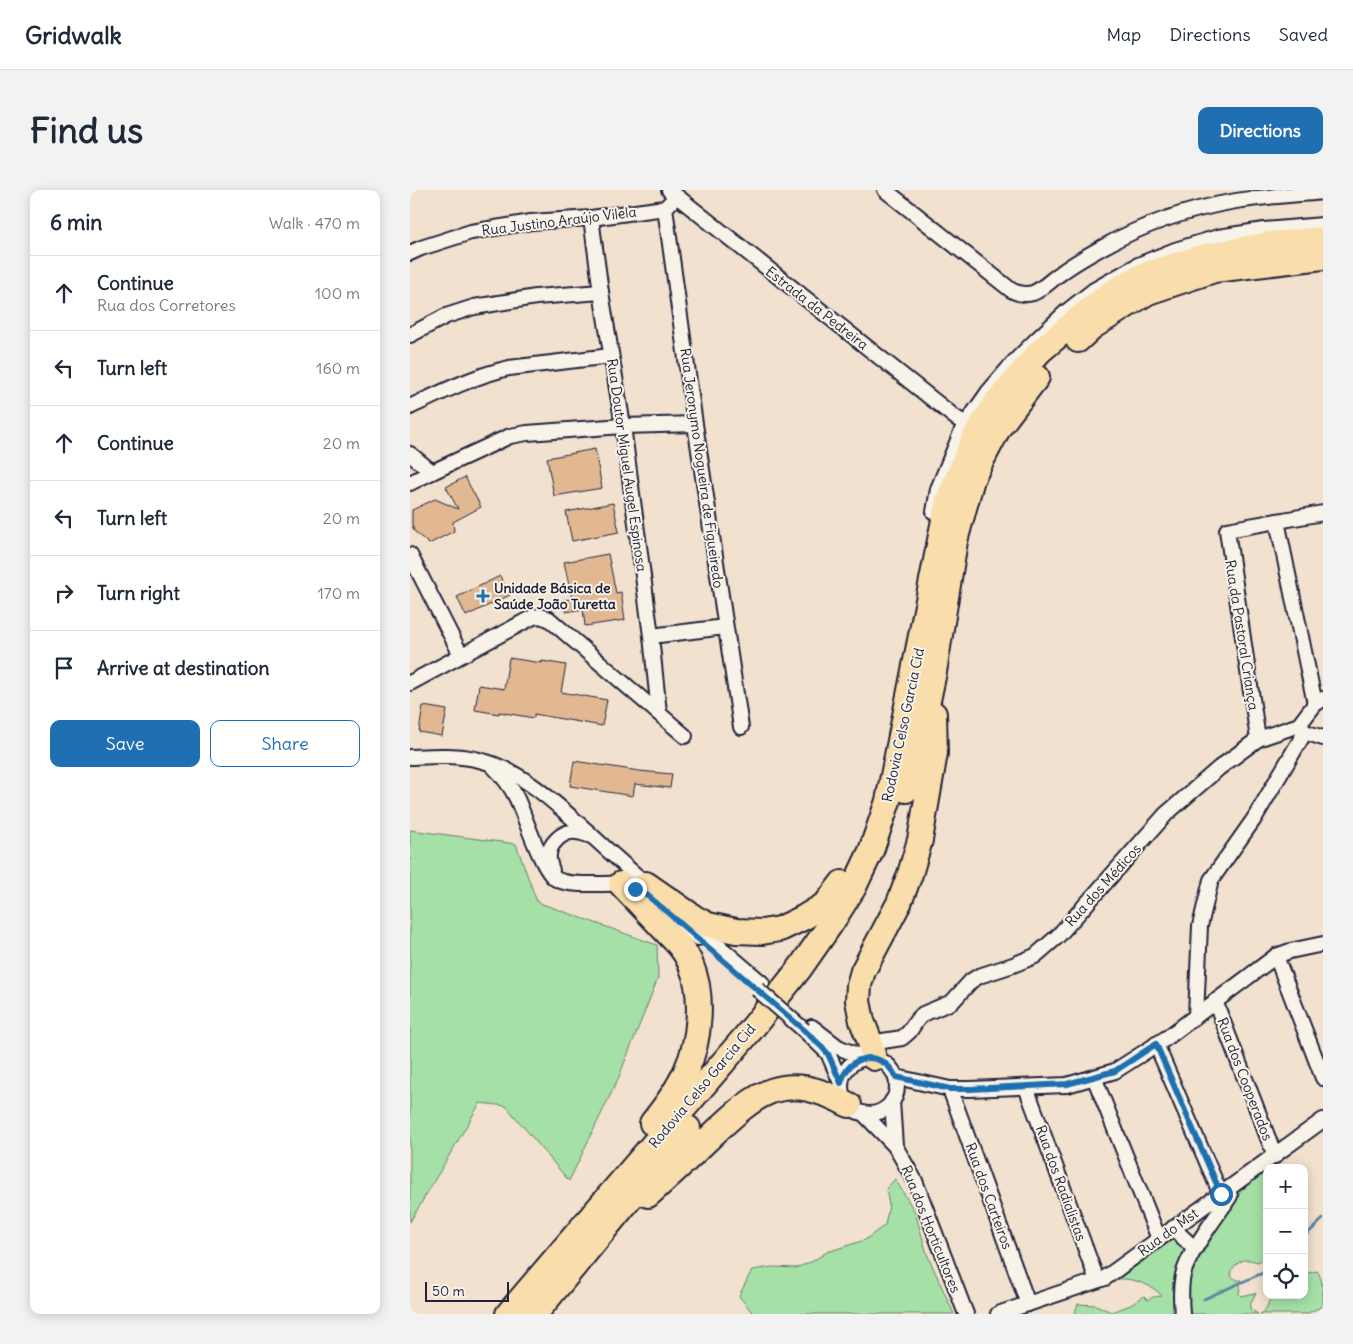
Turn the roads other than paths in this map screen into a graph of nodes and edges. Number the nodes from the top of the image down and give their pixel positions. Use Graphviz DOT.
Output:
graph roads {
  1 [pos="885,190"];
  2 [pos="1323,192"];
  3 [pos="673,194"];
  4 [pos="665,208"];
  5 [pos="591,218"];
  6 [pos="1323,225"];
  7 [pos="1323,238"];
  8 [pos="410,253"];
  9 [pos="1323,257"];
  10 [pos="601,292"];
  11 [pos="410,336"];
  12 [pos="612,356"];
  13 [pos="410,407"];
  14 [pos="695,424"];
  15 [pos="966,424"];
  16 [pos="624,426"];
  17 [pos="410,454"];
  18 [pos="432,472"];
  19 [pos="410,483"];
  20 [pos="1323,513"];
  21 [pos="1278,521"];
  22 [pos="410,555"];
  23 [pos="925,614"];
  24 [pos="725,627"];
  25 [pos="651,636"];
  26 [pos="462,655"];
  27 [pos="934,672"];
  28 [pos="410,683"];
  29 [pos="1319,702"];
  30 [pos="659,713"];
  31 [pos="741,727"];
  32 [pos="1302,728"];
  33 [pos="685,736"];
  34 [pos="1323,738"];
  35 [pos="1258,739"];
  36 [pos="410,757"];
  37 [pos="491,764"];
  38 [pos="895,771"];
  39 [pos="592,836"];
  40 [pos="555,879"];
  41 [pos="621,884"];
  42 [pos="646,884"];
  43 [pos="1323,944"];
  44 [pos="1276,956"];
  45 [pos="759,986"];
  46 [pos="1215,1002"];
  47 [pos="1196,1016"];
  48 [pos="807,1027"];
  49 [pos="1156,1044"];
  50 [pos="869,1053"];
  51 [pos="896,1077"];
  52 [pos="1094,1077"];
  53 [pos="1323,1078"];
  54 [pos="841,1083"];
  55 [pos="1026,1086"];
  56 [pos="950,1089"];
  57 [pos="892,1101"];
  58 [pos="856,1109"];
  59 [pos="1323,1120"];
  60 [pos="895,1146"];
  61 [pos="1275,1156"];
  62 [pos="1223,1199"];
  63 [pos="1173,1228"];
  64 [pos="1159,1238"];
  65 [pos="592,1244"];
  66 [pos="1195,1249"];
  67 [pos="542,1274"];
  68 [pos="1097,1280"];
  69 [pos="1028,1304"];
  70 [pos="508,1314"];
  71 [pos="535,1314"];
  72 [pos="966,1314"];
  73 [pos="998,1314"];
  74 [pos="1182,1314"];
  1 -- 2 [label="street"];
  3 -- 4 [label="street"];
  3 -- 15 [label="street, Estrada da Pedreira"];
  4 -- 5 [label="street, Rua Justino Araújo Vilela"];
  4 -- 14 [label="street, Rua Jeronymo Nogueira de Figueiredo"];
  5 -- 8 [label="street, Rua Justino Araújo Vilela"];
  5 -- 10 [label="street, Rua Doutor Miguel Augel Espinosa"];
  6 -- 15 [label="street"];
  7 -- 23 [label="highway, Rodovia Celso Garcia Cid"];
  9 -- 27 [label="highway, Rodovia Celso Garcia Cid"];
  10 -- 11 [label="street"];
  10 -- 12 [label="street, Rua Doutor Miguel Augel Espinosa"];
  12 -- 13 [label="street"];
  12 -- 16 [label="street, Rua Doutor Miguel Augel Espinosa"];
  14 -- 16 [label="street"];
  14 -- 24 [label="street, Rua Jeronymo Nogueira de Figueiredo"];
  15 -- 23 [label="street"];
  16 -- 18 [label="street"];
  16 -- 25 [label="street, Rua Doutor Miguel Augel Espinosa"];
  17 -- 18 [label="street"];
  18 -- 19 [label="street"];
  20 -- 21 [label="street"];
  21 -- 29 [label="street"];
  21 -- 35 [label="street, Rua da Pastoral Criança"];
  22 -- 26 [label="street"];
  23 -- 38 [label="highway, Rodovia Celso Garcia Cid"];
  24 -- 25 [label="street"];
  24 -- 31 [label="street, Rua Jeronymo Nogueira de Figueiredo"];
  25 -- 30 [label="street, Rua Doutor Miguel Augel Espinosa"];
  26 -- 28 [label="street"];
  26 -- 30 [label="street"];
  27 -- 50 [label="highway"];
  27 -- 65 [label="highway, Rodovia Celso Garcia Cid"];
  29 -- 32 [label="street"];
  30 -- 33 [label="street"];
  32 -- 34 [label="street"];
  32 -- 35 [label="street, Rua dos Médicos"];
  32 -- 47 [label="street"];
  35 -- 50 [label="street, Rua dos Médicos"];
  36 -- 37 [label="street"];
  37 -- 39 [label="street"];
  37 -- 40 [label="street"];
  38 -- 42 [label="highway"];
  38 -- 67 [label="highway, Rodovia Celso Garcia Cid"];
  39 -- 40 [label="street"];
  39 -- 42 [label="street"];
  40 -- 41 [label="street"];
  41 -- 45 [label="street"];
  41 -- 67 [label="highway"];
  42 -- 45 [label="street"];
  43 -- 44 [label="street"];
  44 -- 46 [label="street"];
  44 -- 53 [label="street"];
  45 -- 48 [label="street"];
  46 -- 47 [label="street"];
  46 -- 61 [label="street, Rua dos Cooperados"];
  47 -- 49 [label="street"];
  48 -- 50 [label="street"];
  48 -- 54 [label="street"];
  49 -- 52 [label="street"];
  49 -- 62 [label="street"];
  50 -- 51 [label="street"];
  50 -- 54 [label="street"];
  51 -- 56 [label="street"];
  51 -- 57 [label="street"];
  52 -- 55 [label="street"];
  52 -- 64 [label="street"];
  54 -- 58 [label="street"];
  55 -- 56 [label="street"];
  55 -- 68 [label="street, Rua dos Radialistas"];
  56 -- 69 [label="street, Rua dos Carteiros"];
  57 -- 58 [label="street"];
  57 -- 60 [label="street, Rua dos Horticultores"];
  58 -- 60 [label="street, Rua dos Horticultores"];
  58 -- 65 [label="highway"];
  59 -- 61 [label="street, Rua do Mst"];
  60 -- 72 [label="street, Rua dos Horticultores"];
  61 -- 62 [label="street, Rua do Mst"];
  62 -- 63 [label="street, Rua do Mst"];
  62 -- 66 [label="street"];
  63 -- 64 [label="street, Rua do Mst"];
  63 -- 66 [label="street"];
  64 -- 68 [label="street, Rua do Mst"];
  65 -- 71 [label="highway, Rodovia Celso Garcia Cid"];
  66 -- 74 [label="street"];
  67 -- 70 [label="highway, Rodovia Celso Garcia Cid"];
  68 -- 69 [label="street, Rua do Mst"];
  69 -- 73 [label="street, Rua do Mst"];
}
